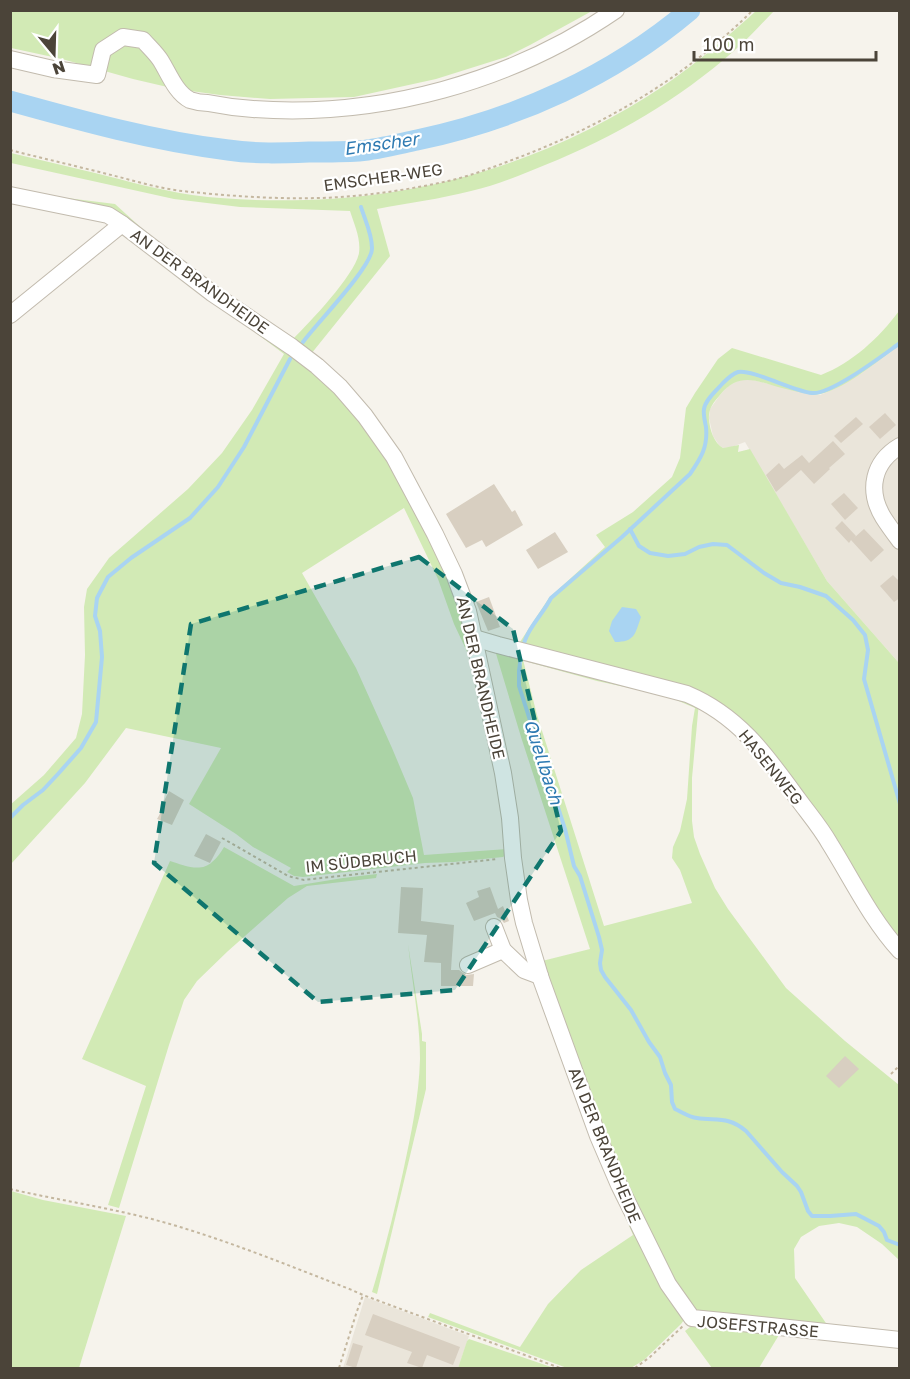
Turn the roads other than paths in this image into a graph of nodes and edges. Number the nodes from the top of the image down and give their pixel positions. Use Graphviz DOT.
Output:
graph roads {
  1 [pos="616,10"];
  2 [pos="10,60"];
  3 [pos="10,195"];
  4 [pos="122,224"];
  5 [pos="10,315"];
  6 [pos="900,446"];
  7 [pos="900,541"];
  8 [pos="474,638"];
  9 [pos="494,927"];
  10 [pos="503,950"];
  11 [pos="900,951"];
  12 [pos="468,964"];
  13 [pos="540,976"];
  14 [pos="692,1318"];
  15 [pos="900,1340"];
  1 -- 2 [label="street"];
  3 -- 4 [label="street, AN DER BRANDHEIDE"];
  4 -- 5 [label="street"];
  4 -- 8 [label="street, AN DER BRANDHEIDE"];
  6 -- 7 [label="street"];
  8 -- 11 [label="street, HASENWEG"];
  8 -- 13 [label="street, AN DER BRANDHEIDE"];
  9 -- 10 [label="street"];
  10 -- 12 [label="street"];
  10 -- 13 [label="street"];
  13 -- 14 [label="street, AN DER BRANDHEIDE"];
  14 -- 15 [label="street, JOSEFSTRASSE"];
}
